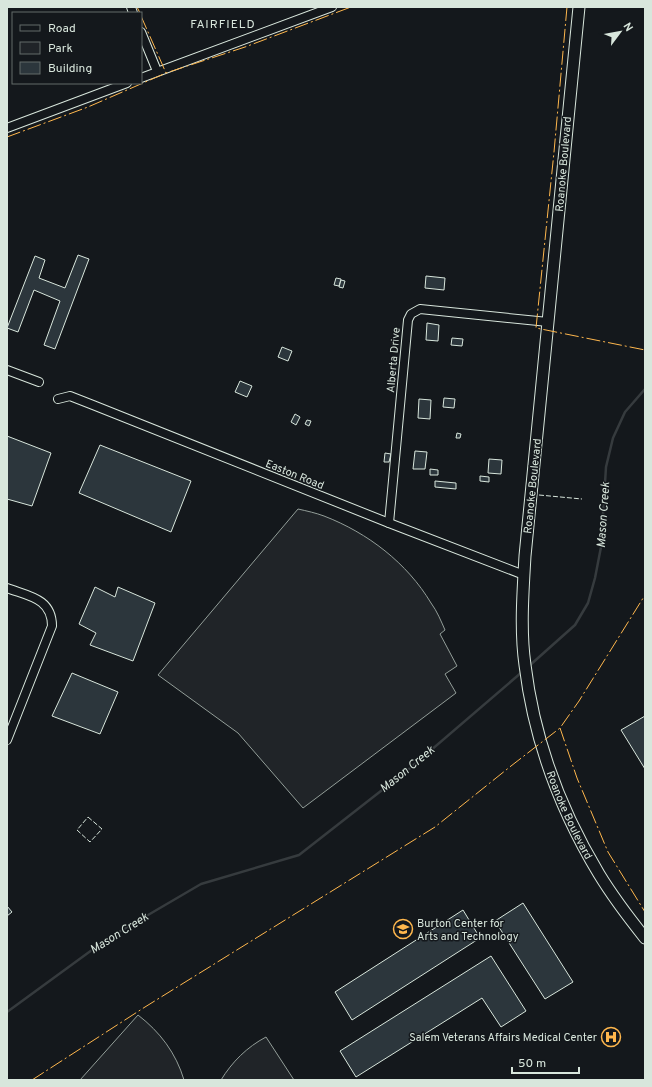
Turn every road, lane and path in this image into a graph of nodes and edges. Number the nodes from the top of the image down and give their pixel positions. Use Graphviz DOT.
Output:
graph roads {
  1 [pos="332,7"];
  2 [pos="579,7"];
  3 [pos="142,34"];
  4 [pos="157,71"];
  5 [pos="142,78"];
  6 [pos="124,84"];
  7 [pos="7,128"];
  8 [pos="548,322"];
  9 [pos="7,370"];
  10 [pos="39,382"];
  11 [pos="58,399"];
  12 [pos="389,523"];
  13 [pos="524,575"];
  14 [pos="7,588"];
  15 [pos="7,740"];
  16 [pos="645,938"];
  1 -- 4 [label="street"];
  2 -- 8 [label="main road, Roanoke Boulevard"];
  3 -- 4 [label="street"];
  4 -- 5 [label="street"];
  6 -- 7 [label="street"];
  8 -- 12 [label="street, Alberta Drive"];
  8 -- 13 [label="main road, Roanoke Boulevard"];
  9 -- 10 [label="street"];
  11 -- 12 [label="street, Easton Road"];
  12 -- 13 [label="street, Easton Road"];
  13 -- 16 [label="main road, Roanoke Boulevard"];
  14 -- 15 [label="street"];
}
